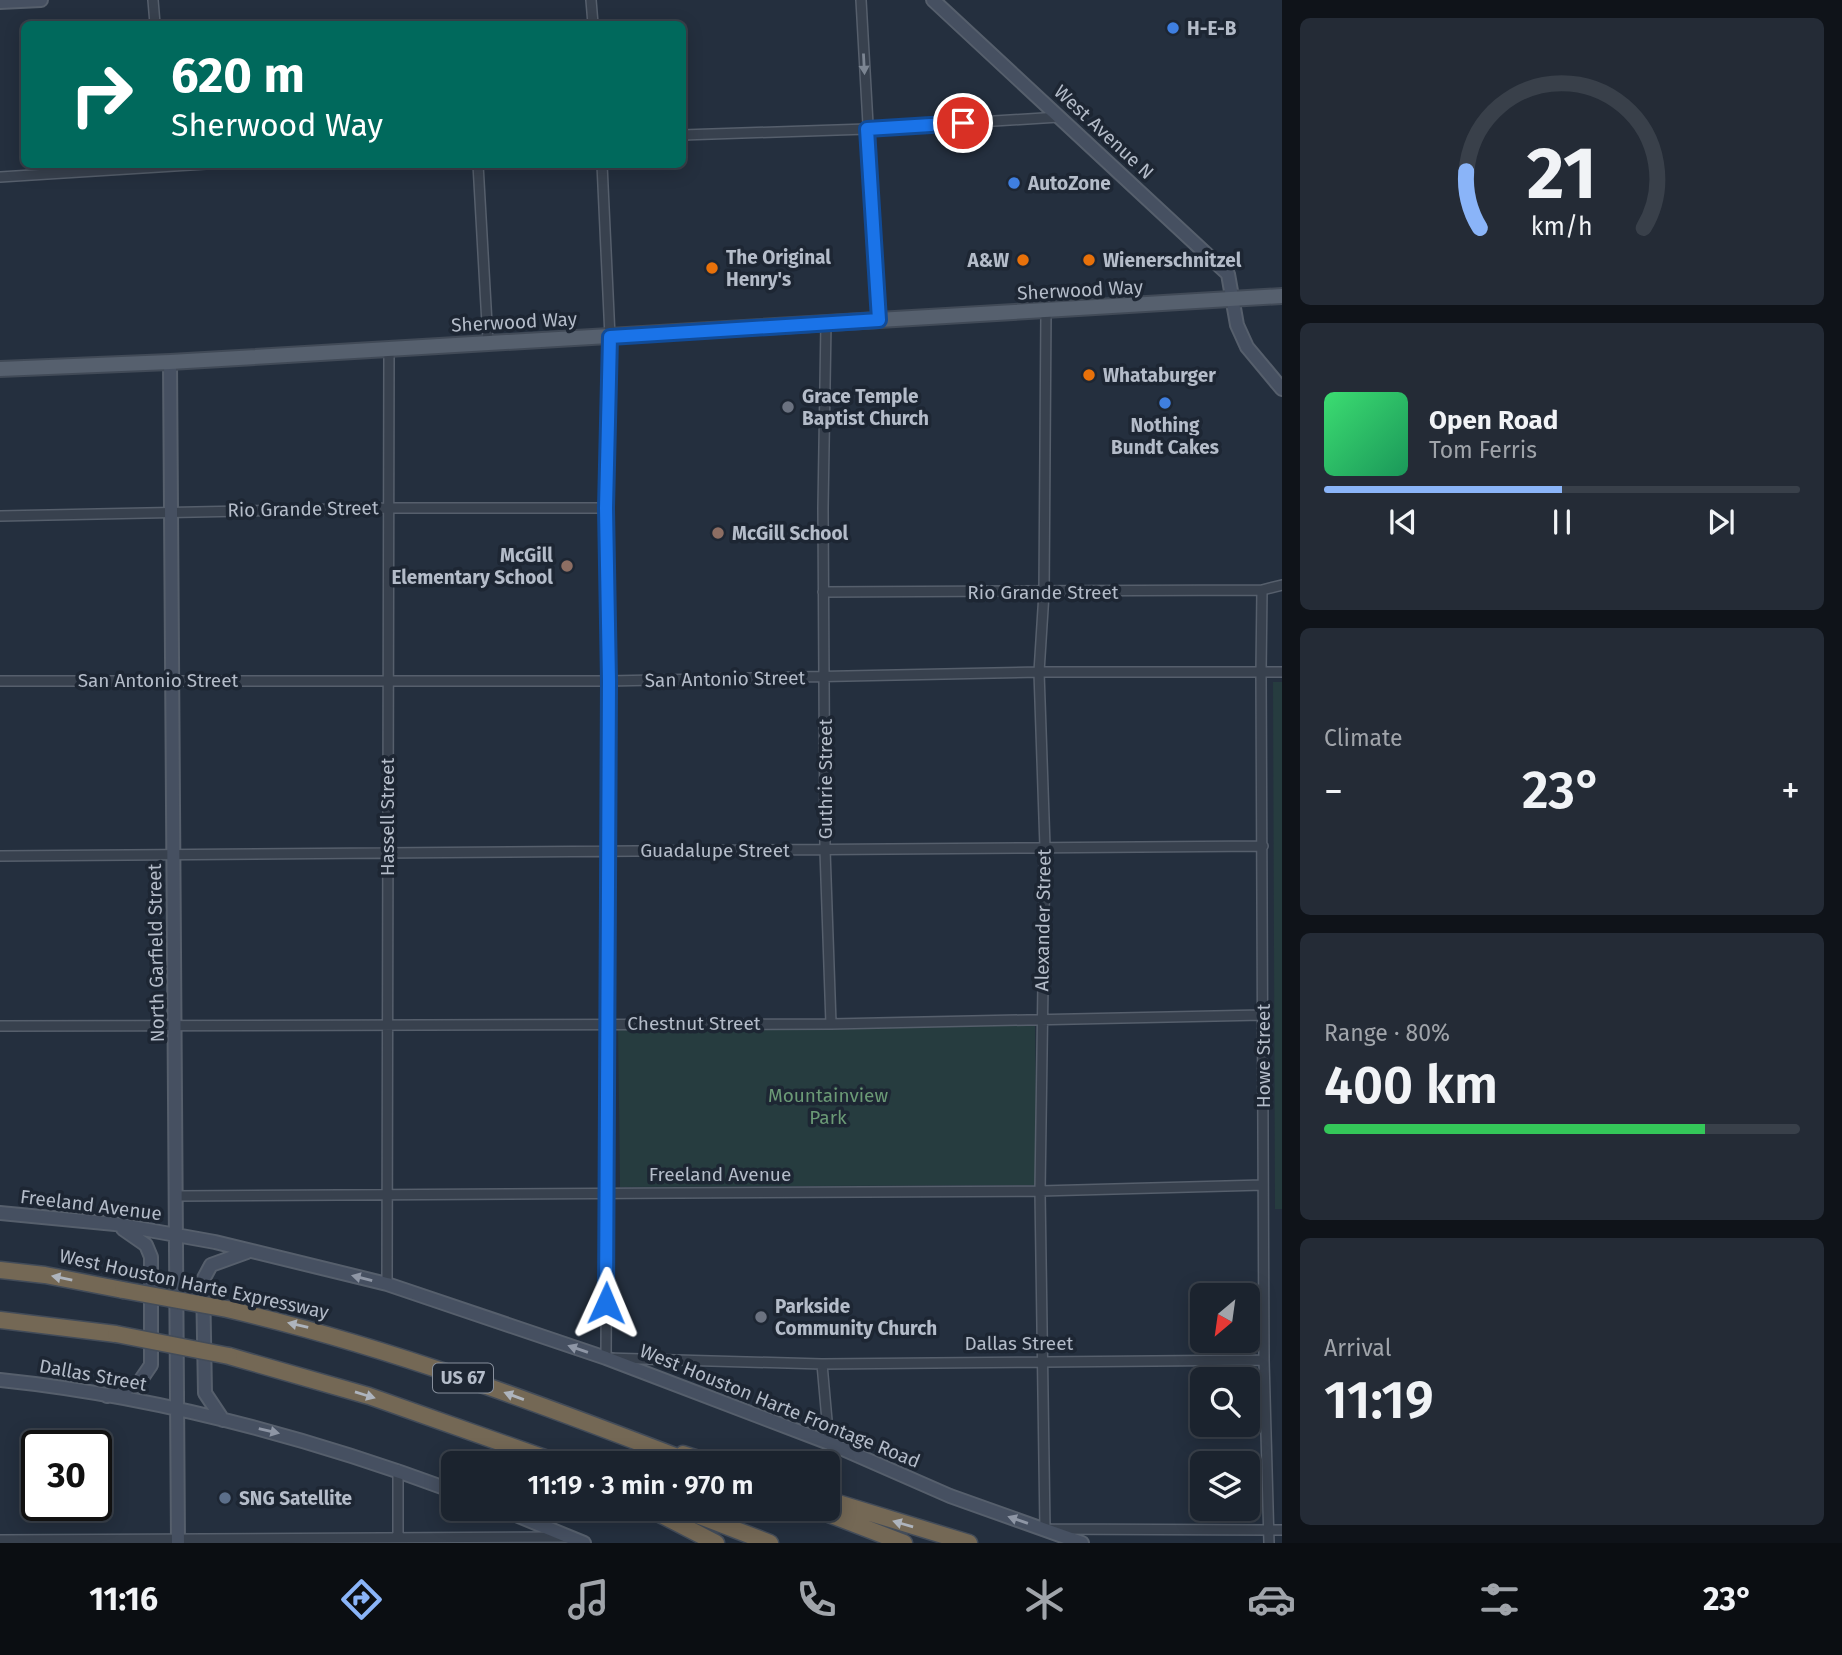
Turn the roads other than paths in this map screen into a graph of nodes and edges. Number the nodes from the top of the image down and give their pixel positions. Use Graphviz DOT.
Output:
graph roads {
  1 [pos="41,0"];
  2 [pos="153,0"];
  3 [pos="591,0"];
  4 [pos="862,0"];
  5 [pos="933,0"];
  6 [pos="0,2"];
  7 [pos="155,21"];
  8 [pos="593,21"];
  9 [pos="1059,117"];
  10 [pos="867,129"];
  11 [pos="686,135"];
  12 [pos="135,168"];
  13 [pos="478,168"];
  14 [pos="602,168"];
  15 [pos="0,177"];
  16 [pos="1282,296"];
  17 [pos="1234,300"];
  18 [pos="1045,311"];
  19 [pos="879,320"];
  20 [pos="827,323"];
  21 [pos="610,337"];
  22 [pos="488,342"];
  23 [pos="389,349"];
  24 [pos="170,362"];
  25 [pos="0,369"];
  26 [pos="1282,389"];
  27 [pos="388,508"];
  28 [pos="606,508"];
  29 [pos="172,511"];
  30 [pos="0,516"];
  31 [pos="1282,585"];
  32 [pos="1262,590"];
  33 [pos="823,592"];
  34 [pos="1044,593"];
  35 [pos="1261,671"];
  36 [pos="1039,672"];
  37 [pos="1282,672"];
  38 [pos="826,677"];
  39 [pos="173,679"];
  40 [pos="387,680"];
  41 [pos="0,681"];
  42 [pos="609,681"];
  43 [pos="1263,846"];
  44 [pos="1045,847"];
  45 [pos="609,850"];
  46 [pos="825,850"];
  47 [pos="386,853"];
  48 [pos="0,856"];
  49 [pos="174,856"];
  50 [pos="1262,1014"];
  51 [pos="1042,1019"];
  52 [pos="609,1023"];
  53 [pos="387,1024"];
  54 [pos="831,1024"];
  55 [pos="176,1025"];
  56 [pos="0,1027"];
  57 [pos="1263,1185"];
  58 [pos="1040,1191"];
  59 [pos="608,1194"];
  60 [pos="389,1195"];
  61 [pos="177,1196"];
  62 [pos="0,1213"];
  63 [pos="115,1224"];
  64 [pos="177,1236"];
  65 [pos="250,1251"];
  66 [pos="0,1270"];
  67 [pos="387,1284"];
  68 [pos="0,1320"];
  69 [pos="606,1358"];
  70 [pos="1264,1360"];
  71 [pos="1042,1363"];
  72 [pos="822,1364"];
  73 [pos="0,1380"];
  74 [pos="107,1396"];
  75 [pos="179,1410"];
  76 [pos="223,1420"];
  77 [pos="601,1428"];
  78 [pos="829,1443"];
  79 [pos="525,1451"];
  80 [pos="661,1451"];
  81 [pos="673,1451"];
  82 [pos="398,1470"];
  83 [pos="441,1486"];
  84 [pos="840,1504"];
  85 [pos="840,1518"];
  86 [pos="529,1521"];
  87 [pos="673,1521"];
  88 [pos="713,1521"];
  89 [pos="1045,1529"];
  90 [pos="1270,1530"];
  91 [pos="1282,1530"];
  92 [pos="567,1537"];
  93 [pos="0,1540"];
  94 [pos="178,1542"];
  95 [pos="398,1542"];
  96 [pos="584,1543"];
  97 [pos="716,1543"];
  98 [pos="770,1543"];
  99 [pos="904,1543"];
  100 [pos="969,1543"];
  101 [pos="1082,1543"];
  102 [pos="1269,1543"];
  1 -- 6 [label="main road"];
  2 -- 7 [label="street"];
  3 -- 8 [label="street"];
  4 -- 10 [label="street, one-way"];
  5 -- 9 [label="main road, West Avenue N"];
  9 -- 10 [label="street"];
  9 -- 17 [label="main road, West Avenue N"];
  10 -- 11 [label="street"];
  10 -- 19 [label="street"];
  12 -- 15 [label="street"];
  13 -- 22 [label="street"];
  14 -- 21 [label="street"];
  16 -- 17 [label="main road, Sherwood Way"];
  17 -- 18 [label="main road, Sherwood Way"];
  17 -- 26 [label="main road, West Avenue N"];
  18 -- 19 [label="main road, Sherwood Way"];
  18 -- 34 [label="street, Alexander Street"];
  19 -- 20 [label="main road, Sherwood Way"];
  20 -- 21 [label="main road, Sherwood Way"];
  20 -- 33 [label="street, Guthrie Street"];
  21 -- 22 [label="main road, Sherwood Way"];
  21 -- 28 [label="street"];
  22 -- 23 [label="main road, Sherwood Way"];
  23 -- 24 [label="main road, Sherwood Way"];
  23 -- 27 [label="street, Hassell Street"];
  24 -- 25 [label="main road, Sherwood Way"];
  24 -- 29 [label="main road, North Garfield Street"];
  27 -- 28 [label="street, Rio Grande Street"];
  27 -- 29 [label="street, Rio Grande Street"];
  27 -- 40 [label="street, Hassell Street"];
  28 -- 42 [label="street"];
  29 -- 30 [label="street, Rio Grande Street"];
  29 -- 39 [label="main road, North Garfield Street"];
  31 -- 32 [label="street"];
  32 -- 34 [label="street, Rio Grande Street"];
  32 -- 35 [label="street, Howe Street"];
  33 -- 34 [label="street, Rio Grande Street"];
  33 -- 38 [label="street, Guthrie Street"];
  34 -- 36 [label="street, Alexander Street"];
  35 -- 36 [label="street, San Antonio Street"];
  35 -- 37 [label="street, San Antonio Street"];
  35 -- 43 [label="street, Howe Street"];
  36 -- 38 [label="street, San Antonio Street"];
  36 -- 44 [label="street, Alexander Street"];
  38 -- 42 [label="street, San Antonio Street"];
  38 -- 46 [label="street, Guthrie Street"];
  39 -- 40 [label="street, San Antonio Street"];
  39 -- 41 [label="street, San Antonio Street"];
  39 -- 49 [label="main road, North Garfield Street"];
  40 -- 42 [label="street, San Antonio Street"];
  40 -- 47 [label="street, Hassell Street"];
  42 -- 45 [label="street"];
  43 -- 44 [label="street, Guadalupe Street"];
  43 -- 50 [label="street, Howe Street"];
  44 -- 46 [label="street, Guadalupe Street"];
  44 -- 51 [label="street, Alexander Street"];
  45 -- 46 [label="street, Guadalupe Street"];
  45 -- 47 [label="street, Guadalupe Street"];
  45 -- 52 [label="street"];
  46 -- 54 [label="street, Guthrie Street"];
  47 -- 49 [label="street, Guadalupe Street"];
  47 -- 53 [label="street, Hassell Street"];
  48 -- 49 [label="street, Guadalupe Street"];
  49 -- 55 [label="main road, North Garfield Street"];
  50 -- 51 [label="street, Chestnut Street"];
  50 -- 57 [label="street, Howe Street"];
  51 -- 54 [label="street, Chestnut Street"];
  51 -- 58 [label="street, Alexander Street"];
  52 -- 53 [label="street, Chestnut Street"];
  52 -- 54 [label="street, Chestnut Street"];
  52 -- 59 [label="street"];
  53 -- 55 [label="street, Chestnut Street"];
  53 -- 60 [label="street, Hassell Street"];
  55 -- 56 [label="street, Chestnut Street"];
  55 -- 61 [label="main road, North Garfield Street"];
  57 -- 58 [label="street, Freeland Avenue"];
  57 -- 70 [label="street, Howe Street"];
  58 -- 59 [label="street, Freeland Avenue"];
  58 -- 71 [label="street, Alexander Street"];
  59 -- 60 [label="street, Freeland Avenue"];
  59 -- 69 [label="street"];
  60 -- 61 [label="street, Freeland Avenue"];
  60 -- 67 [label="street, Hassell Street"];
  61 -- 64 [label="main road, North Garfield Street"];
  62 -- 63 [label="main road, Freeland Avenue"];
  63 -- 64 [label="main road, Freeland Avenue"];
  63 -- 74 [label="main road"];
  64 -- 65 [label="main road, West Houston Harte Frontage Road"];
  64 -- 75 [label="main road, North Garfield Street"];
  67 -- 65 [label="main road, West Houston Harte Frontage Road, one-way"];
  65 -- 76 [label="main road"];
  77 -- 66 [label="highway, West Houston Harte Expressway / US 67, one-way, bridge"];
  69 -- 67 [label="main road, West Houston Harte Frontage Road, one-way"];
  68 -- 79 [label="highway, US 67, one-way, bridge"];
  69 -- 72 [label="street, Dallas Street"];
  69 -- 78 [label="main road, West Houston Harte Frontage Road"];
  70 -- 71 [label="street, Dallas Street"];
  70 -- 90 [label="street, Howe Street"];
  71 -- 72 [label="street, Dallas Street"];
  71 -- 89 [label="street, Alexander Street"];
  72 -- 78 [label="street"];
  73 -- 74 [label="main road, Dallas Street"];
  74 -- 75 [label="main road, Dallas Street"];
  75 -- 76 [label="main road"];
  75 -- 94 [label="main road, North Garfield Street"];
  76 -- 82 [label="main road, one-way"];
  77 -- 80 [label="highway, West Houston Harte Expressway / US 67"];
  77 -- 81 [label="highway"];
  89 -- 78 [label="main road, West Houston Harte Frontage Road, one-way"];
  82 -- 83 [label="main road"];
  82 -- 95 [label="street"];
  100 -- 84 [label="highway, one-way"];
  85 -- 99 [label="highway"];
  86 -- 92 [label="main road"];
  87 -- 97 [label="highway"];
  88 -- 98 [label="highway"];
  89 -- 90 [label="street"];
  89 -- 101 [label="main road, West Houston Harte Frontage Road"];
  90 -- 91 [label="street"];
  90 -- 102 [label="street, Howe Street"];
  92 -- 95 [label="street"];
  92 -- 96 [label="main road"];
  93 -- 94 [label="street"];
  94 -- 95 [label="street"];
}
